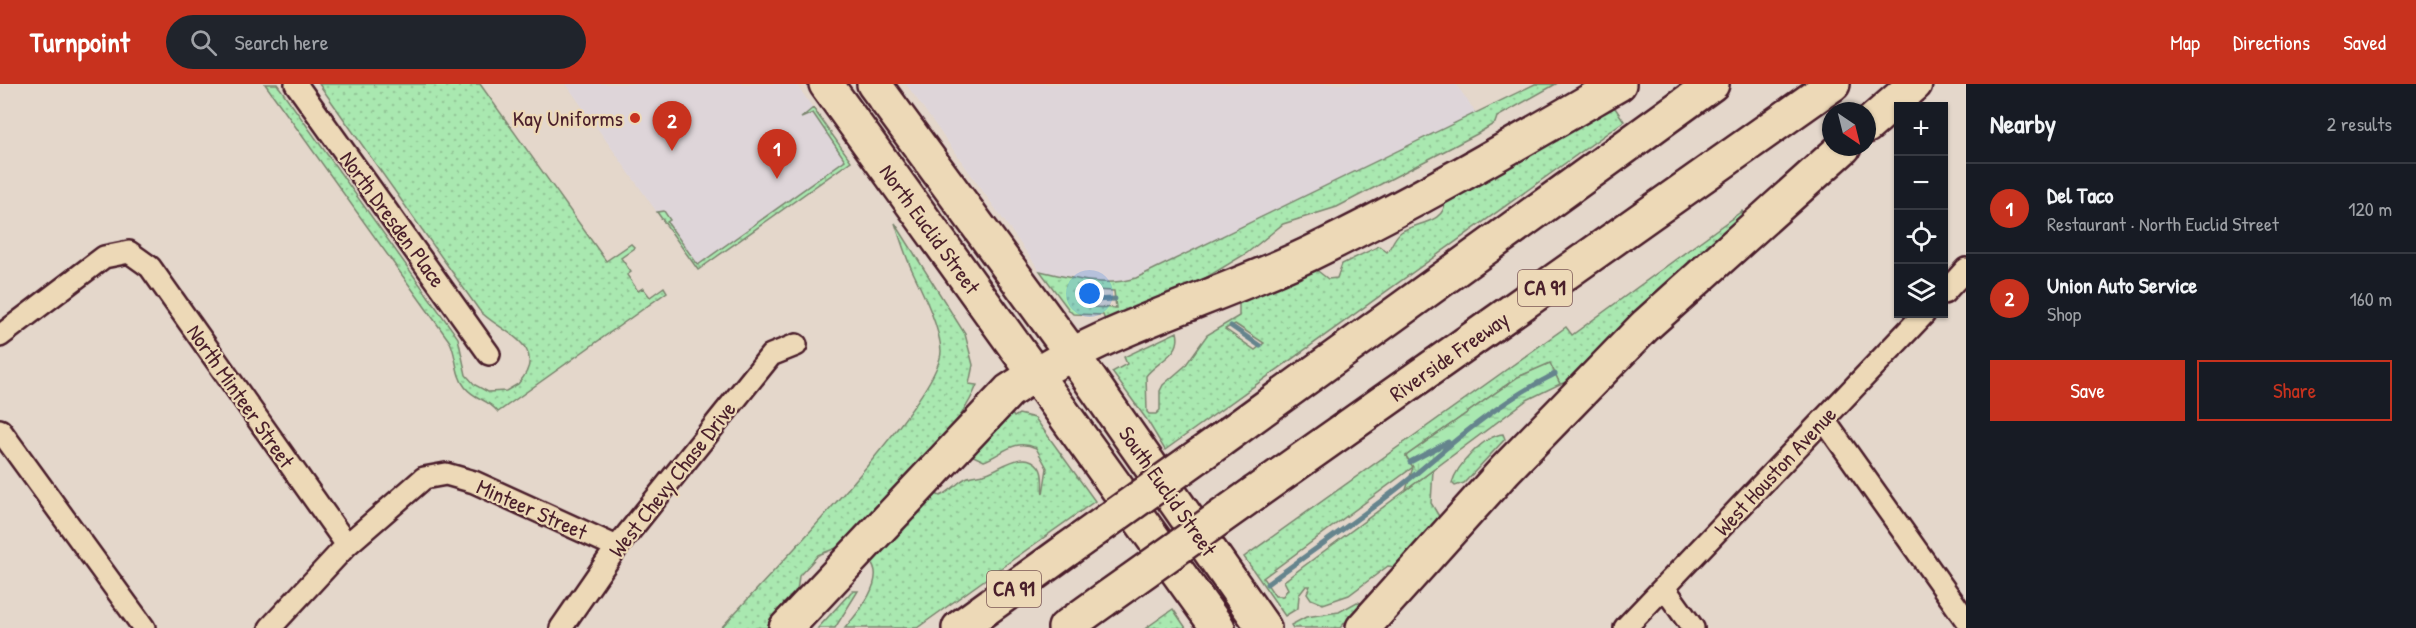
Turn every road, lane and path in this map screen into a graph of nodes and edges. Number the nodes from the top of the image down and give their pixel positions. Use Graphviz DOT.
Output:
graph roads {
  1 [pos="296,84"];
  2 [pos="826,84"];
  3 [pos="874,84"];
  4 [pos="1619,84"];
  5 [pos="1712,84"];
  6 [pos="1833,84"];
  7 [pos="1915,84"];
  8 [pos="1876,118"];
  9 [pos="1834,156"];
  10 [pos="1966,269"];
  11 [pos="1948,289"];
  12 [pos="1920,318"];
  13 [pos="0,336"];
  14 [pos="796,345"];
  15 [pos="489,354"];
  16 [pos="1072,354"];
  17 [pos="1034,374"];
  18 [pos="1824,420"];
  19 [pos="0,430"];
  20 [pos="347,545"];
  21 [pos="617,547"];
  22 [pos="1665,589"];
  23 [pos="1966,620"];
  24 [pos="144,628"];
  25 [pos="270,628"];
  26 [pos="561,628"];
  27 [pos="786,628"];
  28 [pos="959,628"];
  29 [pos="1065,628"];
  30 [pos="1218,628"];
  31 [pos="1264,628"];
  32 [pos="1363,628"];
  33 [pos="1625,628"];
  34 [pos="1693,628"];
  1 -- 15 [label="street, North Dresden Place"];
  2 -- 17 [label="main road, North Euclid Street"];
  3 -- 16 [label="main road, North Euclid Street"];
  4 -- 16 [label="main road"];
  5 -- 28 [label="main road, CA 91, bridge"];
  6 -- 29 [label="main road, Riverside Freeway / CA 91, bridge"];
  7 -- 8 [label="main road"];
  9 -- 32 [label="main road"];
  10 -- 11 [label="street"];
  12 -- 18 [label="street, West Houston Avenue"];
  13 -- 20 [label="street, North Minteer Street"];
  14 -- 21 [label="street, West Chevy Chase Drive"];
  16 -- 17 [label="main road"];
  16 -- 31 [label="main road, South Euclid Street"];
  17 -- 27 [label="main road"];
  17 -- 30 [label="main road, South Euclid Street"];
  18 -- 22 [label="street, West Houston Avenue"];
  18 -- 23 [label="street"];
  19 -- 24 [label="street"];
  20 -- 21 [label="street, Minteer Street"];
  20 -- 25 [label="street"];
  21 -- 26 [label="street, West Chevy Chase Drive"];
  22 -- 33 [label="street, West Houston Avenue"];
  22 -- 34 [label="street"];
}
